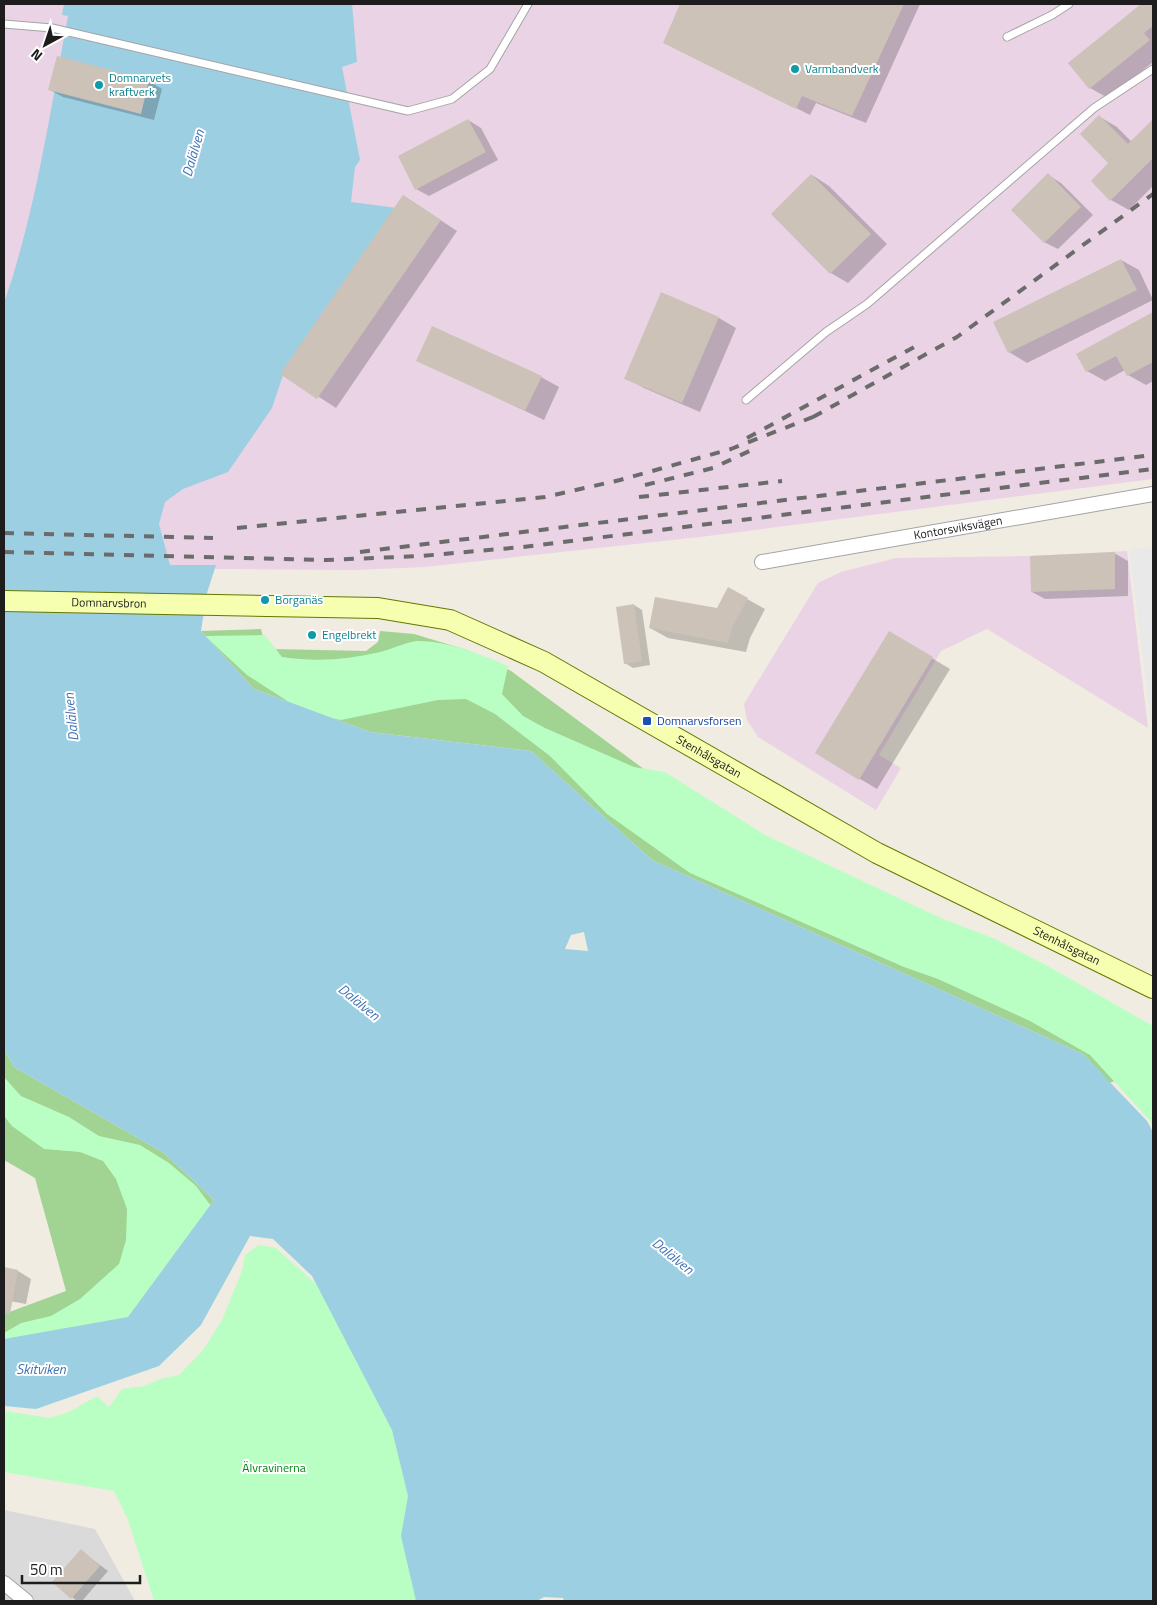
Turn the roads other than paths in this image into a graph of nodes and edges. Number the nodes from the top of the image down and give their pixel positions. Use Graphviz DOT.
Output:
graph roads {
  1 [pos="528,4"];
  2 [pos="1069,4"];
  3 [pos="4,24"];
  4 [pos="1007,37"];
  5 [pos="1153,69"];
  6 [pos="746,400"];
  7 [pos="1153,494"];
  8 [pos="762,562"];
  9 [pos="4,601"];
  10 [pos="214,606"];
  11 [pos="1153,988"];
  12 [pos="4,1583"];
  13 [pos="26,1601"];
  1 -- 3 [label="lane"];
  2 -- 4 [label="lane"];
  5 -- 6 [label="lane"];
  7 -- 8 [label="street, Kontorsviksvägen"];
  9 -- 10 [label="street, Domnarvsbron"];
  10 -- 11 [label="street, Stenhålsgatan"];
  12 -- 13 [label="street"];
}
